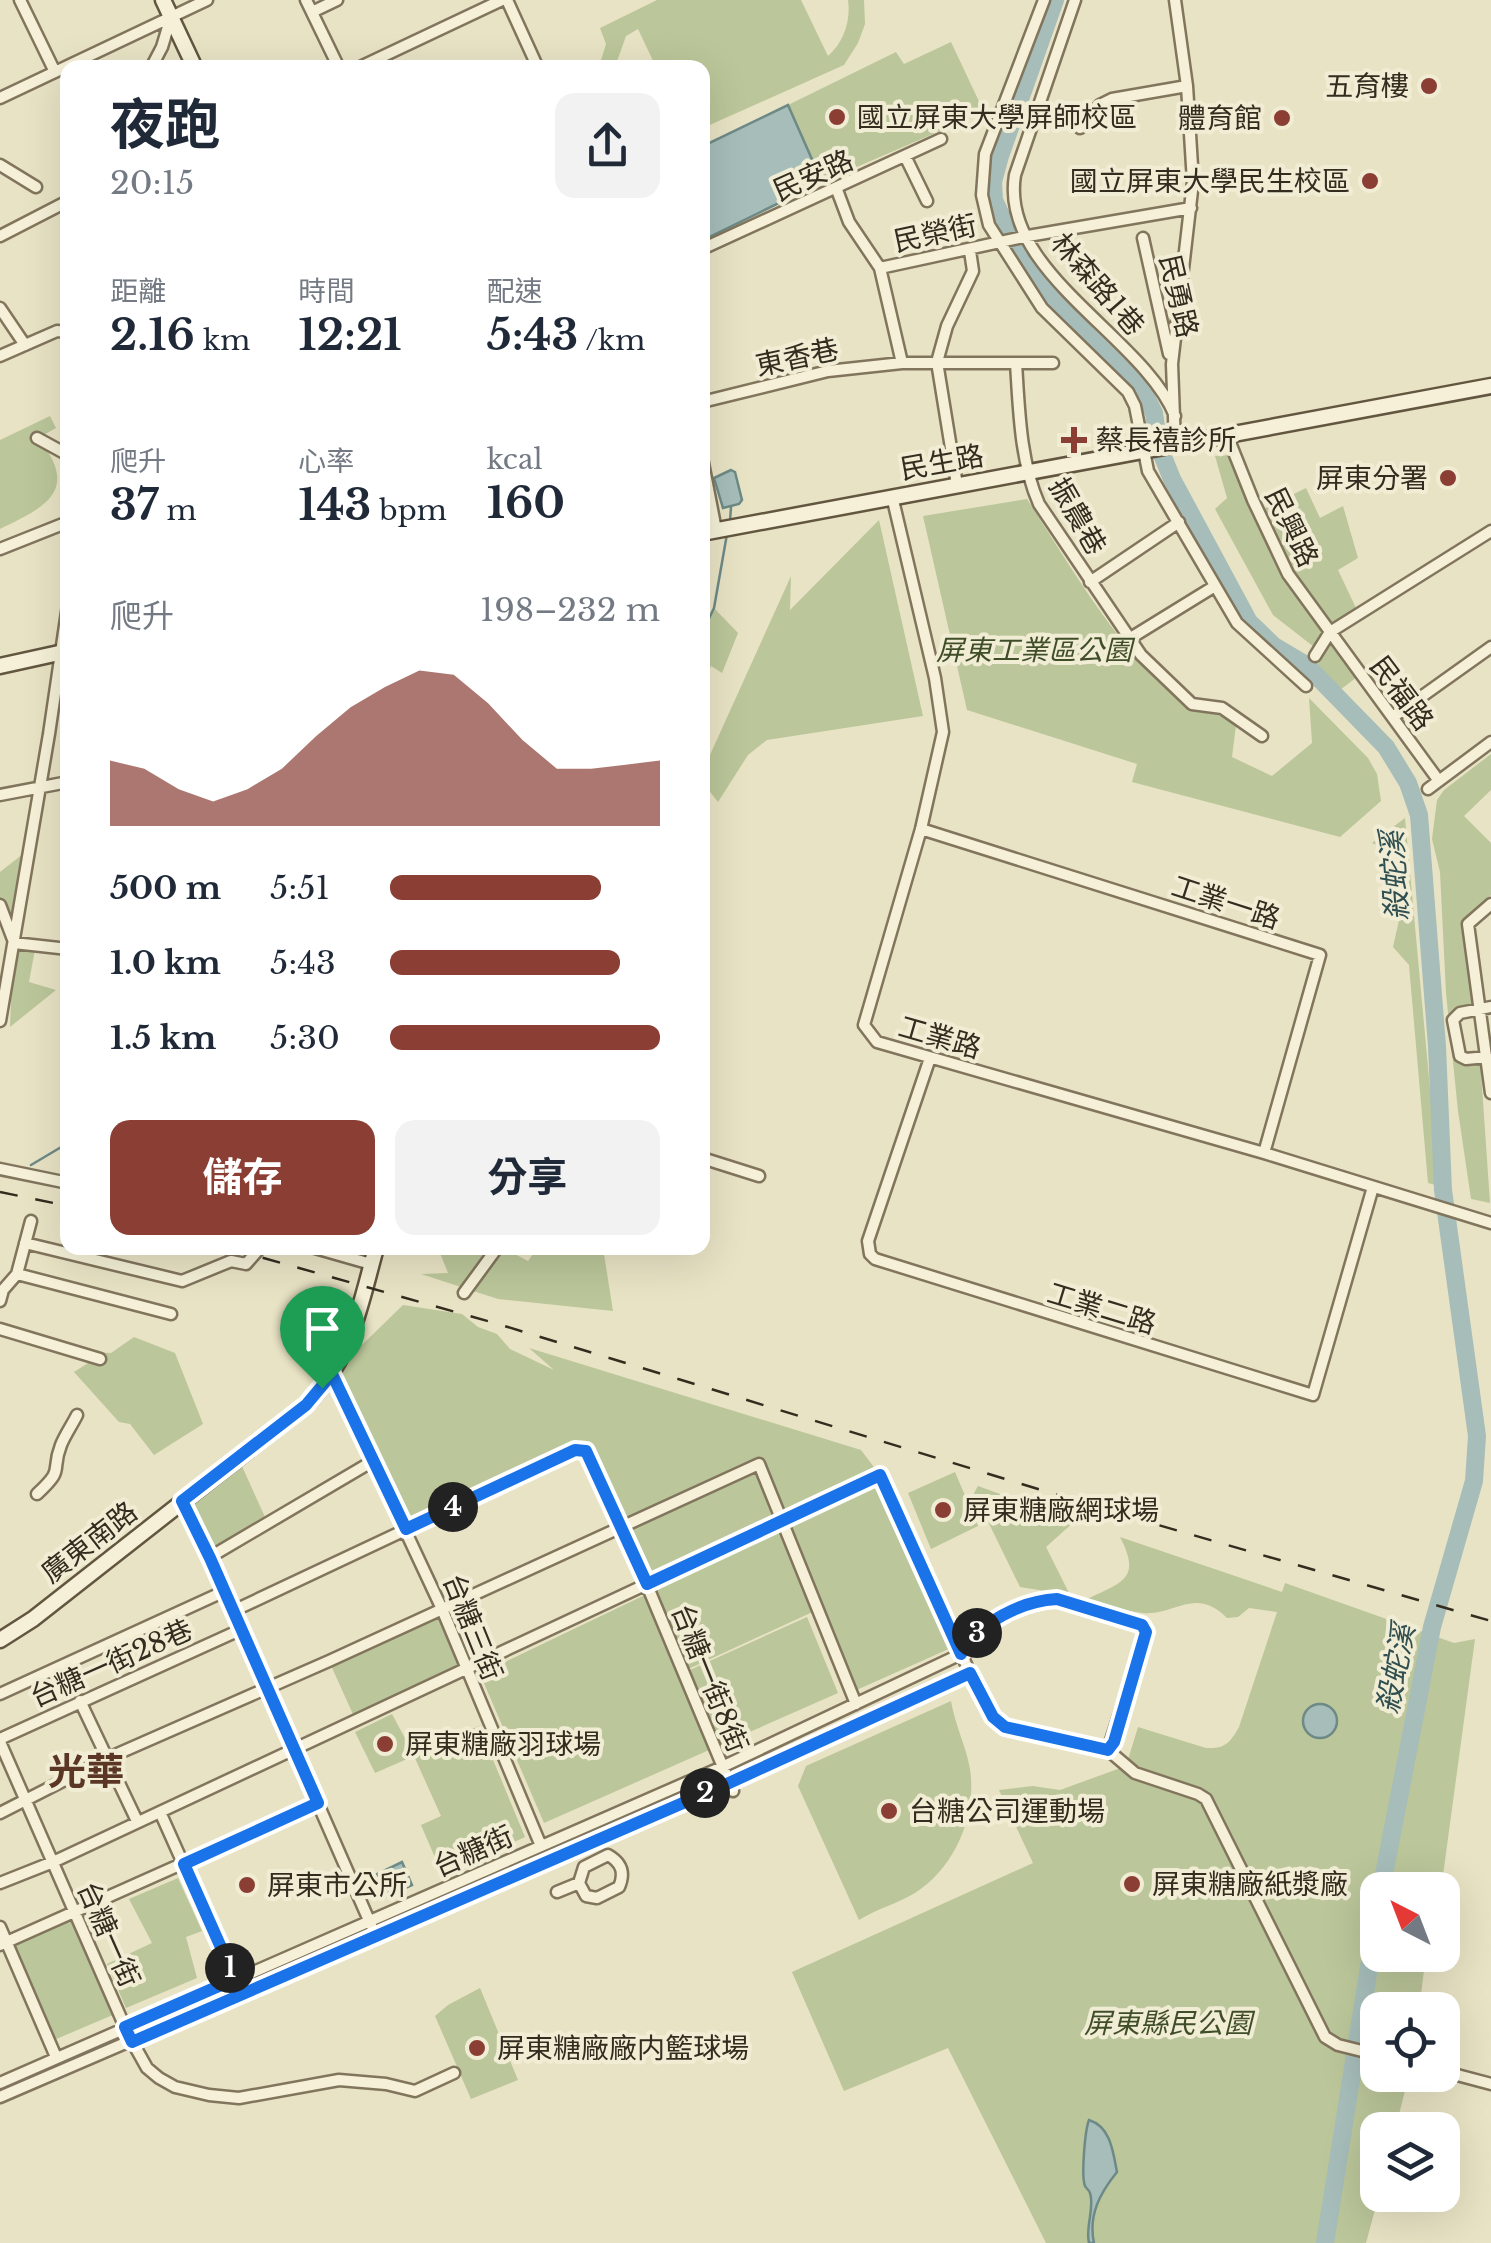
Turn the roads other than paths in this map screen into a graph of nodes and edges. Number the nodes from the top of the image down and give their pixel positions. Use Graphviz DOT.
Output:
graph roads {
  1 [pos="20,0"];
  2 [pos="162,0"];
  3 [pos="207,0"];
  4 [pos="337,0"];
  5 [pos="504,0"];
  6 [pos="1044,0"];
  7 [pos="1075,0"];
  8 [pos="1175,0"];
  9 [pos="309,6"];
  10 [pos="171,17"];
  11 [pos="80,60"];
  12 [pos="155,60"];
  13 [pos="191,60"];
  14 [pos="334,60"];
  15 [pos="375,60"];
  16 [pos="534,60"];
  17 [pos="60,70"];
  18 [pos="55,72"];
  19 [pos="1187,86"];
  20 [pos="0,98"];
  21 [pos="1080,128"];
  22 [pos="941,139"];
  23 [pos="906,158"];
  24 [pos="0,165"];
  25 [pos="36,187"];
  26 [pos="836,190"];
  27 [pos="926,200"];
  28 [pos="60,205"];
  29 [pos="1191,208"];
  30 [pos="0,236"];
  31 [pos="1028,236"];
  32 [pos="1143,238"];
  33 [pos="1000,242"];
  34 [pos="710,246"];
  35 [pos="970,251"];
  36 [pos="880,268"];
  37 [pos="0,308"];
  38 [pos="60,331"];
  39 [pos="25,345"];
  40 [pos="0,356"];
  41 [pos="937,362"];
  42 [pos="902,363"];
  43 [pos="1016,363"];
  44 [pos="1053,363"];
  45 [pos="1172,364"];
  46 [pos="1491,386"];
  47 [pos="710,400"];
  48 [pos="1175,416"];
  49 [pos="1227,434"];
  50 [pos="38,438"];
  51 [pos="1175,444"];
  52 [pos="60,450"];
  53 [pos="1142,450"];
  54 [pos="1029,472"];
  55 [pos="957,485"];
  56 [pos="892,496"];
  57 [pos="1180,522"];
  58 [pos="60,525"];
  59 [pos="710,531"];
  60 [pos="1491,531"];
  61 [pos="0,549"];
  62 [pos="1090,582"];
  63 [pos="1215,586"];
  64 [pos="1330,632"];
  65 [pos="1129,640"];
  66 [pos="1491,647"];
  67 [pos="60,653"];
  68 [pos="1315,656"];
  69 [pos="0,666"];
  70 [pos="60,669"];
  71 [pos="1306,686"];
  72 [pos="1393,716"];
  73 [pos="1262,736"];
  74 [pos="1491,742"];
  75 [pos="1439,781"];
  76 [pos="60,784"];
  77 [pos="39,788"];
  78 [pos="1428,789"];
  79 [pos="0,796"];
  80 [pos="921,829"];
  81 [pos="0,904"];
  82 [pos="1491,904"];
  83 [pos="14,943"];
  84 [pos="60,948"];
  85 [pos="1486,1008"];
  86 [pos="0,1022"];
  87 [pos="930,1058"];
  88 [pos="1487,1058"];
  89 [pos="1487,1075"];
  90 [pos="1491,1094"];
  91 [pos="1264,1153"];
  92 [pos="710,1160"];
  93 [pos="0,1169"];
  94 [pos="760,1176"];
  95 [pos="60,1180"];
  96 [pos="1373,1187"];
  97 [pos="30,1221"];
  98 [pos="1491,1224"];
  99 [pos="25,1243"];
  100 [pos="60,1251"];
  101 [pos="75,1255"];
  102 [pos="254,1255"];
  103 [pos="340,1255"];
  104 [pos="374,1255"];
  105 [pos="492,1255"];
  106 [pos="372,1264"];
  107 [pos="17,1274"];
  108 [pos="464,1293"];
  109 [pos="1,1294"];
  110 [pos="171,1314"];
  111 [pos="0,1329"];
  112 [pos="100,1359"];
  113 [pos="332,1374"];
  114 [pos="77,1415"];
  115 [pos="373,1461"];
  116 [pos="37,1494"];
  117 [pos="182,1501"];
  118 [pos="782,1521"];
  119 [pos="621,1526"];
  120 [pos="406,1529"];
  121 [pos="210,1558"];
  122 [pos="647,1584"];
  123 [pos="225,1591"];
  124 [pos="442,1609"];
  125 [pos="234,1610"];
  126 [pos="242,1630"];
  127 [pos="0,1640"];
  128 [pos="961,1654"];
  129 [pos="466,1671"];
  130 [pos="970,1673"];
  131 [pos="267,1688"];
  132 [pos="0,1694"];
  133 [pos="80,1700"];
  134 [pos="856,1704"];
  135 [pos="0,1741"];
  136 [pos="294,1750"];
  137 [pos="1108,1750"];
  138 [pos="108,1758"];
  139 [pos="722,1766"];
  140 [pos="731,1787"];
  141 [pos="27,1801"];
  142 [pos="318,1803"];
  143 [pos="160,1812"];
  144 [pos="0,1813"];
  145 [pos="137,1821"];
  146 [pos="541,1846"];
  147 [pos="53,1862"];
  148 [pos="184,1864"];
  149 [pos="0,1883"];
  150 [pos="579,1883"];
  151 [pos="557,1892"];
  152 [pos="74,1912"];
  153 [pos="369,1921"];
  154 [pos="0,1926"];
  155 [pos="376,1936"];
  156 [pos="3,1944"];
  157 [pos="235,1979"];
  158 [pos="242,1994"];
  159 [pos="125,2027"];
  160 [pos="132,2042"];
  161 [pos="1360,2050"];
  162 [pos="56,2057"];
  163 [pos="454,2073"];
  164 [pos="1460,2076"];
  165 [pos="0,2083"];
  166 [pos="1491,2084"];
  167 [pos="0,2097"];
  1 -- 18 [label="street"];
  2 -- 10 [label="street"];
  3 -- 10 [label="street"];
  4 -- 9 [label="street"];
  5 -- 15 [label="street"];
  5 -- 16 [label="street"];
  6 -- 33 [label="street"];
  7 -- 31 [label="street, 林森路1巷"];
  8 -- 19 [label="street"];
  9 -- 14 [label="street"];
  10 -- 11 [label="street"];
  10 -- 12 [label="street"];
  10 -- 13 [label="street"];
  17 -- 18 [label="street"];
  18 -- 20 [label="street"];
  19 -- 21 [label="street"];
  19 -- 29 [label="street"];
  22 -- 23 [label="street, 民安路"];
  23 -- 26 [label="street, 民安路"];
  23 -- 27 [label="street"];
  24 -- 25 [label="street"];
  26 -- 34 [label="street, 民安路"];
  26 -- 36 [label="street"];
  28 -- 30 [label="street"];
  29 -- 31 [label="street"];
  29 -- 45 [label="street, 民勇路"];
  31 -- 33 [label="street, 民榮街"];
  31 -- 48 [label="street, 林森路1巷"];
  32 -- 45 [label="street, 民勇路"];
  33 -- 35 [label="street, 民榮街"];
  33 -- 53 [label="street"];
  35 -- 36 [label="street, 民榮街"];
  35 -- 41 [label="street"];
  36 -- 42 [label="street"];
  37 -- 39 [label="street"];
  38 -- 39 [label="street"];
  39 -- 40 [label="street"];
  41 -- 42 [label="street, 東香巷"];
  41 -- 43 [label="street, 東香巷"];
  41 -- 55 [label="street"];
  42 -- 47 [label="street, 東香巷"];
  43 -- 44 [label="street, 東香巷"];
  43 -- 54 [label="street, 振農巷"];
  45 -- 48 [label="street, 民勇路"];
  46 -- 49 [label="street"];
  48 -- 51 [label="street, 民勇路"];
  49 -- 51 [label="street"];
  49 -- 64 [label="street, 民興路"];
  50 -- 52 [label="street"];
  51 -- 53 [label="street, 民生路"];
  53 -- 54 [label="street, 民生路"];
  53 -- 57 [label="street"];
  54 -- 55 [label="street, 民生路"];
  54 -- 62 [label="street, 振農巷"];
  55 -- 56 [label="street, 民生路"];
  56 -- 59 [label="street, 民生路"];
  56 -- 80 [label="street, 工業路"];
  57 -- 62 [label="street"];
  57 -- 63 [label="street"];
  58 -- 61 [label="street"];
  60 -- 64 [label="street"];
  62 -- 65 [label="street, 振農巷"];
  63 -- 65 [label="street"];
  63 -- 71 [label="street"];
  64 -- 68 [label="street"];
  64 -- 72 [label="street, 民福路"];
  65 -- 73 [label="street, 振農巷"];
  66 -- 72 [label="street"];
  67 -- 69 [label="street"];
  70 -- 77 [label="street"];
  72 -- 75 [label="street, 民福路"];
  74 -- 75 [label="street"];
  75 -- 78 [label="street"];
  76 -- 77 [label="street"];
  77 -- 79 [label="street"];
  77 -- 83 [label="street"];
  80 -- 87 [label="street, 工業路"];
  80 -- 91 [label="street, 工業一路"];
  81 -- 83 [label="street"];
  82 -- 85 [label="street"];
  83 -- 84 [label="street"];
  83 -- 86 [label="street"];
  85 -- 88 [label="street"];
  85 -- 88 [label="street"];
  87 -- 91 [label="street, 工業路"];
  87 -- 96 [label="street, 工業二路"];
  88 -- 89 [label="street"];
  89 -- 90 [label="street"];
  91 -- 96 [label="street, 工業路"];
  92 -- 94 [label="street"];
  93 -- 95 [label="street"];
  96 -- 98 [label="street, 工業路"];
  97 -- 99 [label="street"];
  99 -- 100 [label="street"];
  99 -- 107 [label="street"];
  101 -- 102 [label="street"];
  103 -- 106 [label="street"];
  104 -- 106 [label="street, 廣東南路"];
  105 -- 108 [label="street"];
  106 -- 113 [label="street, 廣東南路"];
  107 -- 109 [label="street"];
  107 -- 110 [label="street"];
  111 -- 112 [label="street"];
  113 -- 115 [label="street, 台糖三街"];
  113 -- 117 [label="street, 廣東南路"];
  114 -- 116 [label="street"];
  115 -- 120 [label="street, 台糖三街"];
  115 -- 121 [label="street"];
  117 -- 121 [label="street"];
  117 -- 127 [label="street, 廣東南路"];
  118 -- 119 [label="street"];
  118 -- 122 [label="street"];
  118 -- 128 [label="street"];
  118 -- 134 [label="street"];
  119 -- 120 [label="street, 台糖一街8街"];
  119 -- 122 [label="street, 台糖一街8街"];
  119 -- 124 [label="street"];
  120 -- 124 [label="street, 台糖三街"];
  120 -- 125 [label="street"];
  121 -- 123 [label="street"];
  122 -- 129 [label="street"];
  122 -- 139 [label="street, 台糖一街8街"];
  123 -- 125 [label="street"];
  123 -- 132 [label="street"];
  124 -- 129 [label="street, 台糖三街"];
  124 -- 131 [label="street"];
  125 -- 126 [label="street"];
  126 -- 131 [label="street"];
  126 -- 133 [label="street, 台糖一街28巷"];
  128 -- 130 [label="street"];
  128 -- 134 [label="street, 台糖街"];
  128 -- 137 [label="street"];
  129 -- 136 [label="street"];
  129 -- 146 [label="street, 台糖三街"];
  130 -- 137 [label="street"];
  130 -- 140 [label="street, 台糖街"];
  131 -- 136 [label="street"];
  131 -- 138 [label="street"];
  133 -- 135 [label="street, 台糖一街28巷"];
  133 -- 138 [label="street"];
  134 -- 139 [label="street, 台糖街"];
  135 -- 141 [label="street, 台糖一街"];
  136 -- 142 [label="street"];
  136 -- 143 [label="street"];
  137 -- 161 [label="street"];
  138 -- 141 [label="street"];
  138 -- 145 [label="street"];
  139 -- 140 [label="street, 台糖一街8街"];
  139 -- 146 [label="street, 台糖街"];
  140 -- 155 [label="street, 台糖街"];
  141 -- 144 [label="street"];
  141 -- 147 [label="street, 台糖一街"];
  142 -- 148 [label="street"];
  142 -- 153 [label="street"];
  143 -- 145 [label="street"];
  143 -- 148 [label="street"];
  145 -- 147 [label="street"];
  146 -- 153 [label="street, 台糖街"];
  147 -- 149 [label="street"];
  147 -- 152 [label="street, 台糖一街"];
  148 -- 152 [label="street"];
  148 -- 157 [label="street"];
  150 -- 150 [label="street"];
  150 -- 151 [label="street"];
  152 -- 156 [label="street"];
  152 -- 159 [label="street, 台糖一街"];
  153 -- 155 [label="street"];
  153 -- 157 [label="street, 台糖街"];
  154 -- 156 [label="street"];
  155 -- 158 [label="street, 台糖街"];
  156 -- 162 [label="street"];
  157 -- 158 [label="street"];
  157 -- 159 [label="street, 台糖街"];
  158 -- 160 [label="street, 台糖街"];
  159 -- 160 [label="street, 台糖一街"];
  159 -- 162 [label="street, 台糖街"];
  160 -- 163 [label="street, 台糖一街"];
  160 -- 167 [label="street, 台糖街"];
  162 -- 165 [label="street, 台糖街"];
  164 -- 166 [label="street"];
}
